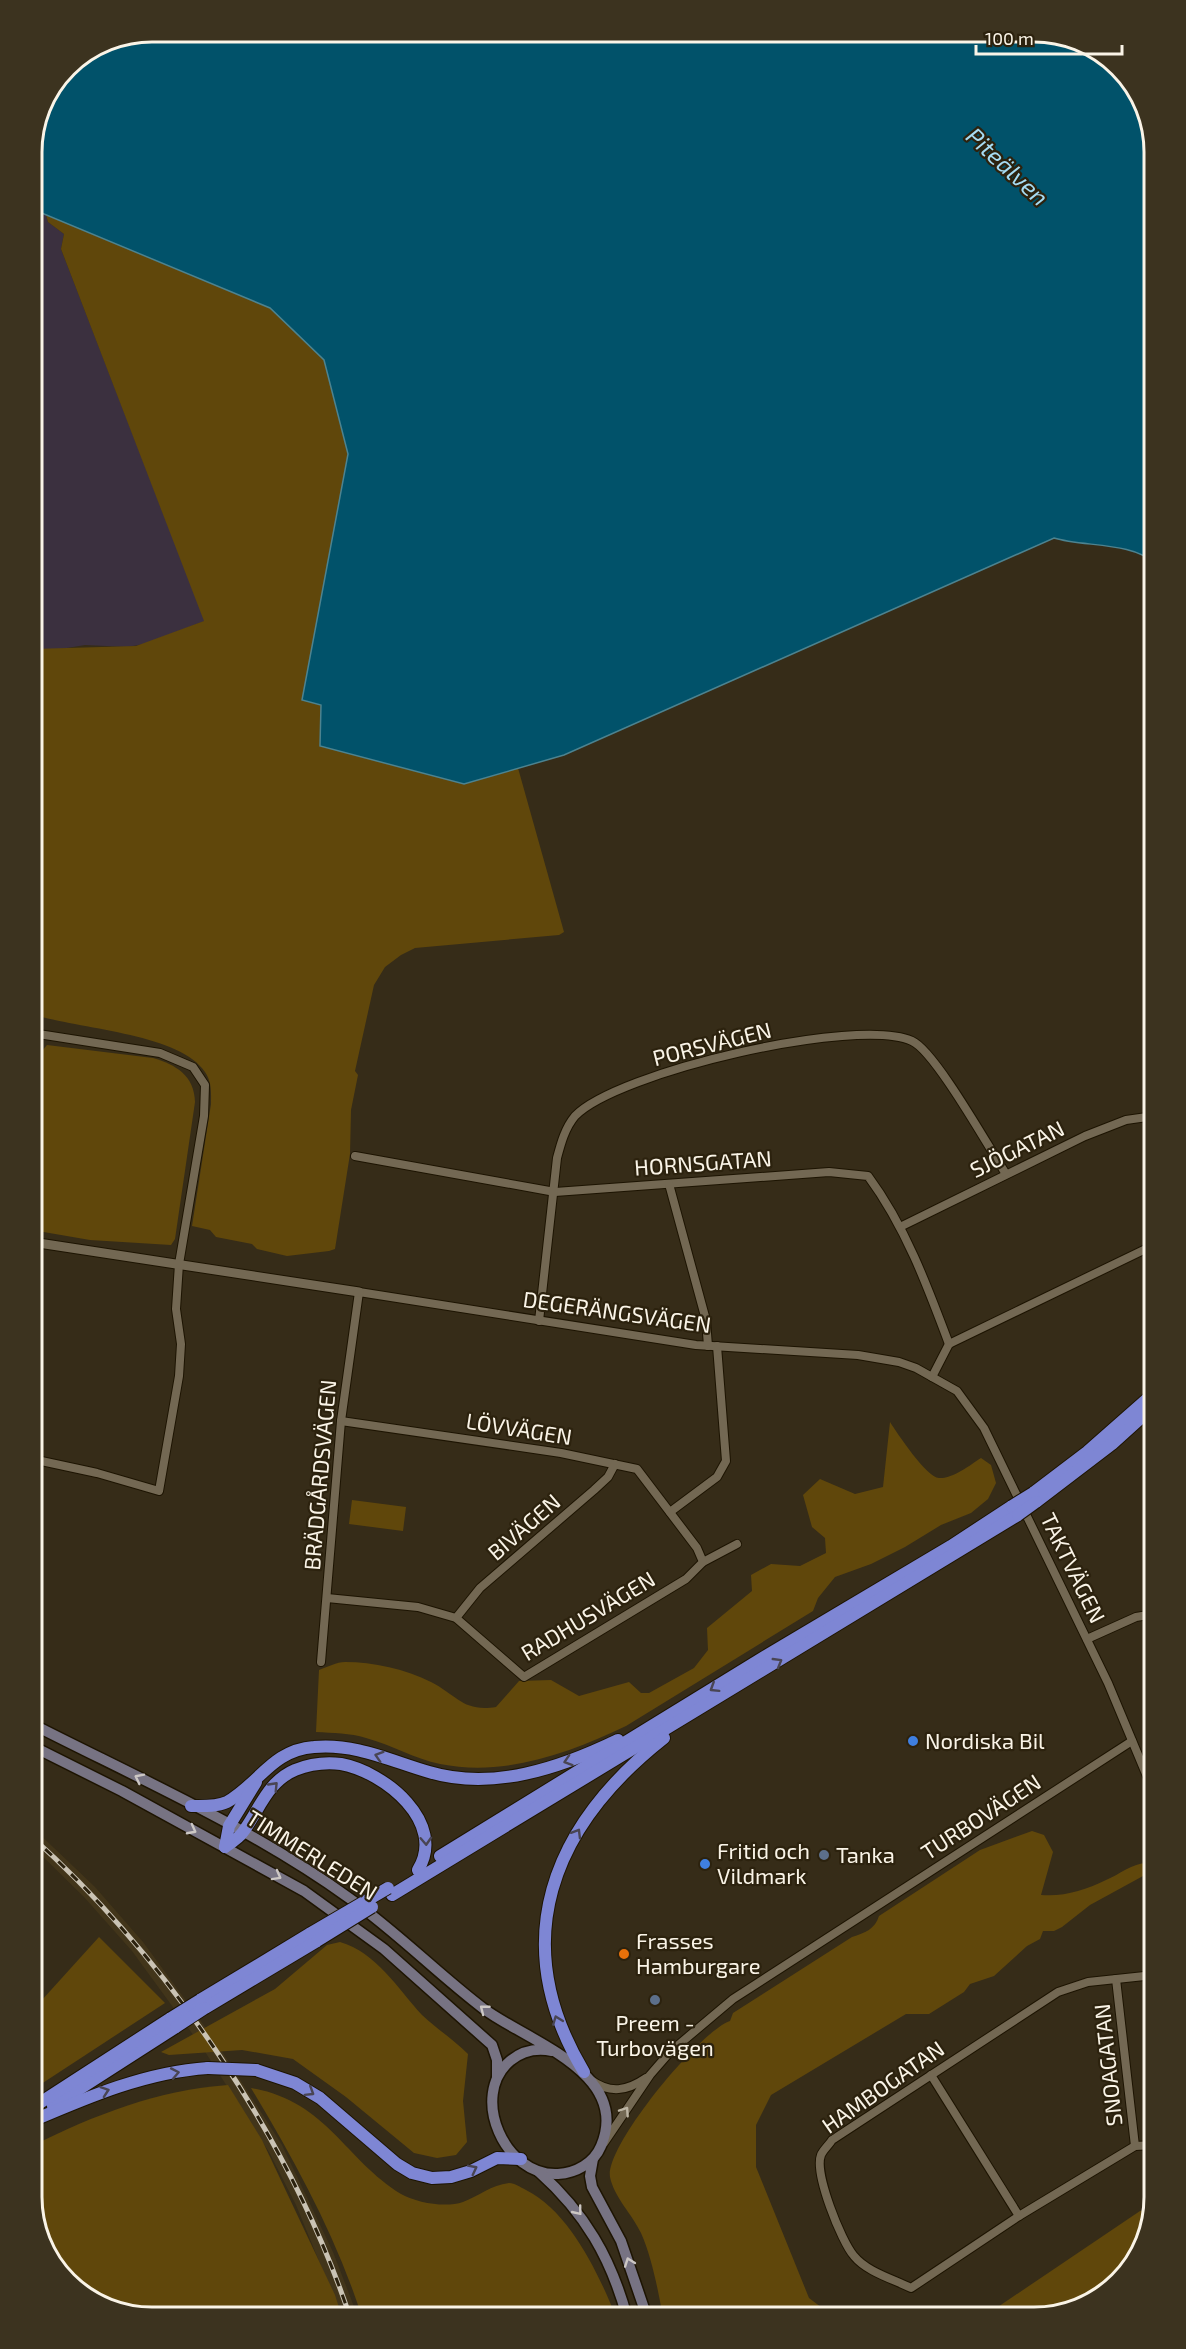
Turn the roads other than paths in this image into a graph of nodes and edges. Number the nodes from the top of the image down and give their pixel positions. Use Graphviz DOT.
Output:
graph roads {
  1 [pos="42,1035"];
  2 [pos="1144,1118"];
  3 [pos="355,1156"];
  4 [pos="1006,1174"];
  5 [pos="669,1184"];
  6 [pos="555,1192"];
  7 [pos="900,1227"];
  8 [pos="42,1243"];
  9 [pos="1144,1250"];
  10 [pos="179,1264"];
  11 [pos="358,1292"];
  12 [pos="539,1321"];
  13 [pos="949,1344"];
  14 [pos="712,1346"];
  15 [pos="932,1377"];
  16 [pos="1144,1403"];
  17 [pos="1144,1416"];
  18 [pos="341,1421"];
  19 [pos="42,1462"];
  20 [pos="615,1464"];
  21 [pos="1035,1497"];
  22 [pos="1015,1510"];
  23 [pos="670,1512"];
  24 [pos="737,1544"];
  25 [pos="703,1562"];
  26 [pos="327,1598"];
  27 [pos="1144,1616"];
  28 [pos="456,1618"];
  29 [pos="1087,1640"];
  30 [pos="321,1662"];
  31 [pos="728,1692"];
  32 [pos="696,1699"];
  33 [pos="42,1729"];
  34 [pos="1132,1741"];
  35 [pos="42,1751"];
  36 [pos="1144,1768"];
  37 [pos="262,1774"];
  38 [pos="191,1806"];
  39 [pos="229,1826"];
  40 [pos="243,1833"];
  41 [pos="225,1847"];
  42 [pos="418,1870"];
  43 [pos="390,1892"];
  44 [pos="1144,1976"];
  45 [pos="1116,1979"];
  46 [pos="173,2022"];
  47 [pos="552,2051"];
  48 [pos="650,2075"];
  49 [pos="931,2075"];
  50 [pos="587,2076"];
  51 [pos="497,2077"];
  52 [pos="42,2102"];
  53 [pos="42,2114"];
  54 [pos="42,2117"];
  55 [pos="601,2146"];
  56 [pos="1135,2146"];
  57 [pos="1144,2146"];
  58 [pos="593,2158"];
  59 [pos="521,2159"];
  60 [pos="537,2170"];
  61 [pos="1019,2216"];
  62 [pos="624,2307"];
  63 [pos="644,2307"];
  1 -- 10 [label="street"];
  2 -- 4 [label="street, SJÖGATAN"];
  3 -- 6 [label="street, HORNSGATAN"];
  4 -- 6 [label="street, PORSVÄGEN"];
  4 -- 7 [label="street, SJÖGATAN"];
  5 -- 6 [label="street, HORNSGATAN"];
  5 -- 7 [label="street, HORNSGATAN"];
  5 -- 14 [label="street"];
  6 -- 12 [label="street, PORSVÄGEN"];
  7 -- 13 [label="street, HORNSGATAN"];
  8 -- 10 [label="street, DEGERÄNGSVÄGEN"];
  9 -- 13 [label="street"];
  10 -- 11 [label="street, DEGERÄNGSVÄGEN"];
  10 -- 19 [label="street"];
  11 -- 12 [label="street, DEGERÄNGSVÄGEN"];
  11 -- 18 [label="street, BRÄDGÅRDSVÄGEN"];
  12 -- 14 [label="street, DEGERÄNGSVÄGEN"];
  13 -- 15 [label="street"];
  14 -- 15 [label="street, DEGERÄNGSVÄGEN"];
  14 -- 23 [label="street"];
  15 -- 29 [label="street, TAKTVÄGEN"];
  16 -- 21 [label="highway"];
  17 -- 21 [label="highway"];
  18 -- 20 [label="street, LÖVVÄGEN"];
  18 -- 26 [label="street, BRÄDGÅRDSVÄGEN"];
  20 -- 23 [label="street, LÖVVÄGEN"];
  20 -- 28 [label="street, BIVÄGEN"];
  21 -- 22 [label="highway, bridge"];
  31 -- 22 [label="highway, one-way"];
  22 -- 32 [label="highway, one-way"];
  23 -- 25 [label="street"];
  24 -- 25 [label="street, RADHUSVÄGEN"];
  25 -- 28 [label="street, RADHUSVÄGEN"];
  26 -- 28 [label="street, RADHUSVÄGEN"];
  26 -- 30 [label="street, BRÄDGÅRDSVÄGEN"];
  27 -- 29 [label="street"];
  29 -- 34 [label="street, TAKTVÄGEN"];
  31 -- 43 [label="highway"];
  50 -- 31 [label="highway, one-way"];
  32 -- 37 [label="highway, one-way"];
  32 -- 42 [label="highway"];
  38 -- 33 [label="main road, TIMMERLEDEN, one-way"];
  34 -- 36 [label="street, TAKTVÄGEN"];
  34 -- 48 [label="street, TURBOVÄGEN"];
  35 -- 41 [label="main road, TIMMERLEDEN, one-way"];
  37 -- 38 [label="highway"];
  37 -- 39 [label="highway"];
  38 -- 39 [label="main road, TIMMERLEDEN"];
  39 -- 40 [label="main road, TIMMERLEDEN"];
  39 -- 41 [label="highway"];
  40 -- 41 [label="highway"];
  40 -- 42 [label="highway, one-way"];
  47 -- 40 [label="main road, TIMMERLEDEN, one-way"];
  41 -- 51 [label="main road, TIMMERLEDEN, one-way"];
  42 -- 43 [label="highway"];
  43 -- 46 [label="highway, bridge"];
  44 -- 45 [label="street, HAMBOGATAN"];
  45 -- 49 [label="street, HAMBOGATAN"];
  45 -- 56 [label="street, SNOAGATAN"];
  46 -- 52 [label="highway"];
  46 -- 53 [label="highway"];
  47 -- 50 [label="main road"];
  47 -- 51 [label="main road"];
  48 -- 50 [label="street, TURBOVÄGEN"];
  55 -- 48 [label="street, TURBOVÄGEN, one-way"];
  49 -- 61 [label="street"];
  49 -- 61 [label="street, HAMBOGATAN"];
  50 -- 55 [label="main road"];
  51 -- 59 [label="main road"];
  54 -- 59 [label="highway, one-way, bridge"];
  55 -- 58 [label="main road"];
  56 -- 57 [label="street, HAMBOGATAN"];
  56 -- 61 [label="street, HAMBOGATAN"];
  58 -- 60 [label="main road"];
  63 -- 58 [label="main road, one-way"];
  59 -- 60 [label="main road"];
  60 -- 62 [label="main road, one-way"];
}
